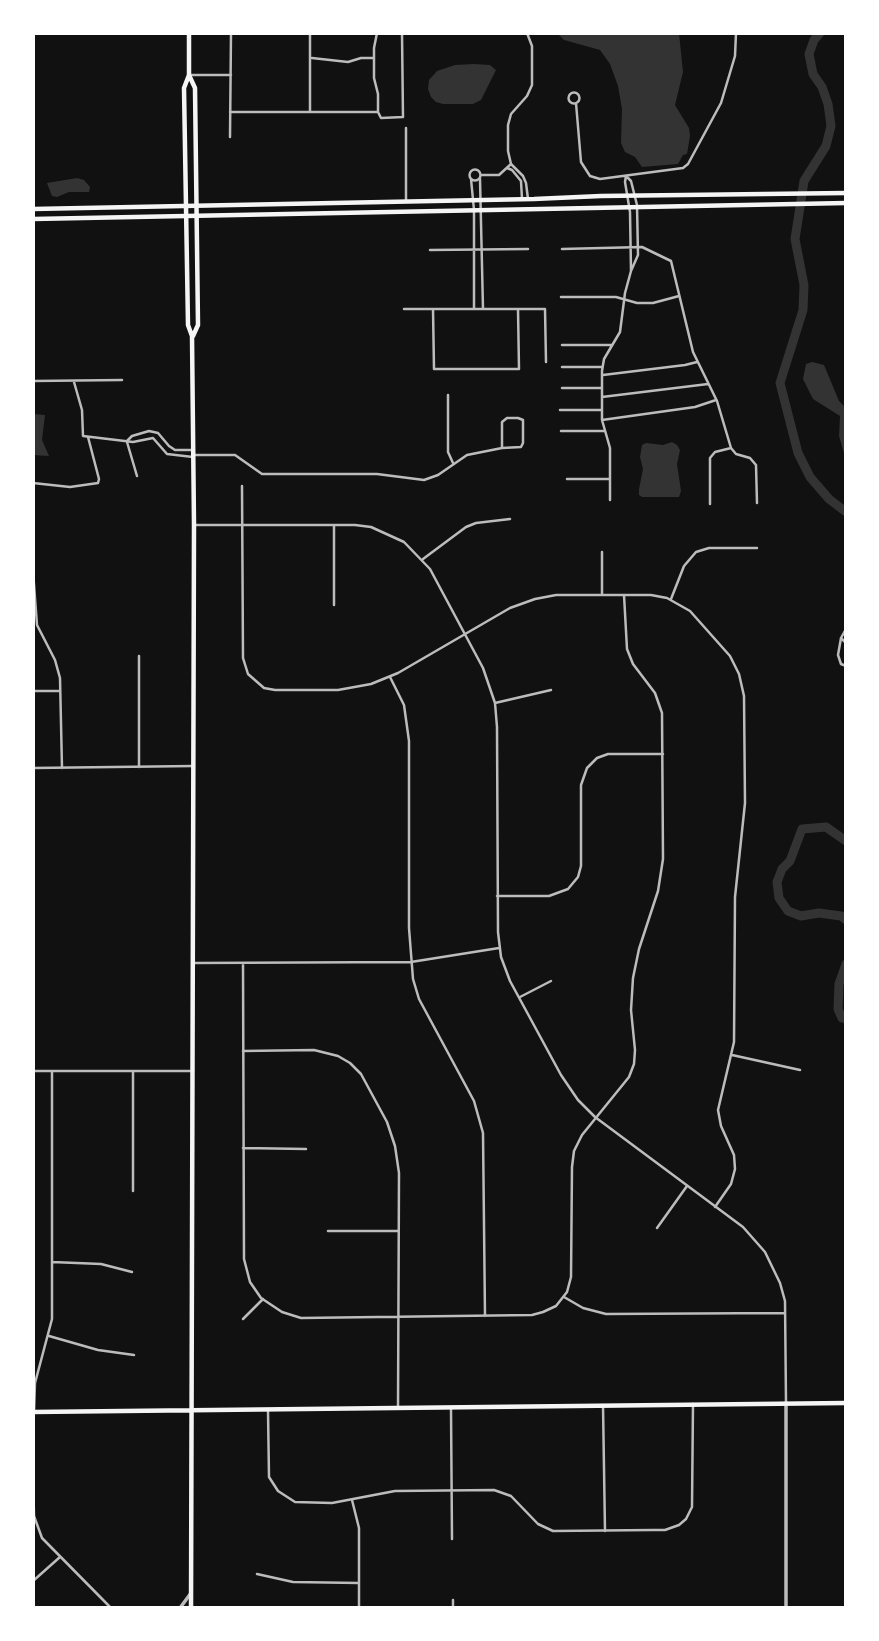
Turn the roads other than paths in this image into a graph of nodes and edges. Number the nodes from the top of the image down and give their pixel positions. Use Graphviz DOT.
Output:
graph roads {
  1 [pos="189,33"];
  2 [pos="232,33"];
  3 [pos="310,33"];
  4 [pos="377,33"];
  5 [pos="402,33"];
  6 [pos="527,33"];
  7 [pos="736,33"];
  8 [pos="310,58"];
  9 [pos="374,58"];
  10 [pos="189,75"];
  11 [pos="231,75"];
  12 [pos="576,103"];
  13 [pos="230,112"];
  14 [pos="310,112"];
  15 [pos="378,112"];
  16 [pos="405,128"];
  17 [pos="230,137"];
  18 [pos="511,164"];
  19 [pos="507,168"];
  20 [pos="626,176"];
  21 [pos="480,177"];
  22 [pos="471,179"];
  23 [pos="846,193"];
  24 [pos="472,200"];
  25 [pos="480,200"];
  26 [pos="525,200"];
  27 [pos="628,200"];
  28 [pos="637,200"];
  29 [pos="406,201"];
  30 [pos="846,202"];
  31 [pos="186,206"];
  32 [pos="197,206"];
  33 [pos="33,209"];
  34 [pos="474,210"];
  35 [pos="482,210"];
  36 [pos="186,215"];
  37 [pos="197,215"];
  38 [pos="33,219"];
  39 [pos="634,248"];
  40 [pos="474,249"];
  41 [pos="483,249"];
  42 [pos="528,249"];
  43 [pos="562,249"];
  44 [pos="430,250"];
  45 [pos="631,271"];
  46 [pos="679,296"];
  47 [pos="561,297"];
  48 [pos="624,299"];
  49 [pos="404,309"];
  50 [pos="433,309"];
  51 [pos="474,309"];
  52 [pos="483,309"];
  53 [pos="518,309"];
  54 [pos="192,336"];
  55 [pos="562,345"];
  56 [pos="612,345"];
  57 [pos="546,362"];
  58 [pos="697,362"];
  59 [pos="562,367"];
  60 [pos="602,367"];
  61 [pos="602,375"];
  62 [pos="122,380"];
  63 [pos="33,381"];
  64 [pos="74,382"];
  65 [pos="708,384"];
  66 [pos="562,388"];
  67 [pos="602,388"];
  68 [pos="448,395"];
  69 [pos="602,397"];
  70 [pos="717,400"];
  71 [pos="561,410"];
  72 [pos="602,410"];
  73 [pos="602,420"];
  74 [pos="561,431"];
  75 [pos="605,431"];
  76 [pos="141,433"];
  77 [pos="86,437"];
  78 [pos="144,439"];
  79 [pos="127,440"];
  80 [pos="731,447"];
  81 [pos="502,448"];
  82 [pos="193,454"];
  83 [pos="453,463"];
  84 [pos="137,476"];
  85 [pos="567,479"];
  86 [pos="610,480"];
  87 [pos="33,483"];
  88 [pos="242,486"];
  89 [pos="610,500"];
  90 [pos="757,503"];
  91 [pos="710,504"];
  92 [pos="510,519"];
  93 [pos="194,525"];
  94 [pos="242,525"];
  95 [pos="334,525"];
  96 [pos="757,548"];
  97 [pos="602,552"];
  98 [pos="423,559"];
  99 [pos="33,571"];
  100 [pos="603,595"];
  101 [pos="624,595"];
  102 [pos="671,599"];
  103 [pos="334,605"];
  104 [pos="846,629"];
  105 [pos="465,633"];
  106 [pos="841,638"];
  107 [pos="846,643"];
  108 [pos="139,656"];
  109 [pos="846,666"];
  110 [pos="390,677"];
  111 [pos="551,690"];
  112 [pos="33,691"];
  113 [pos="60,691"];
  114 [pos="495,703"];
  115 [pos="663,754"];
  116 [pos="194,766"];
  117 [pos="139,767"];
  118 [pos="33,768"];
  119 [pos="62,768"];
  120 [pos="497,896"];
  121 [pos="499,948"];
  122 [pos="411,962"];
  123 [pos="193,963"];
  124 [pos="243,963"];
  125 [pos="551,981"];
  126 [pos="519,998"];
  127 [pos="243,1051"];
  128 [pos="732,1055"];
  129 [pos="800,1070"];
  130 [pos="33,1071"];
  131 [pos="52,1071"];
  132 [pos="133,1071"];
  133 [pos="193,1072"];
  134 [pos="595,1117"];
  135 [pos="243,1148"];
  136 [pos="306,1149"];
  137 [pos="687,1186"];
  138 [pos="133,1191"];
  139 [pos="715,1207"];
  140 [pos="657,1228"];
  141 [pos="328,1231"];
  142 [pos="398,1231"];
  143 [pos="52,1262"];
  144 [pos="132,1272"];
  145 [pos="564,1297"];
  146 [pos="263,1299"];
  147 [pos="785,1312"];
  148 [pos="485,1316"];
  149 [pos="398,1317"];
  150 [pos="243,1318"];
  151 [pos="49,1335"];
  152 [pos="134,1355"];
  153 [pos="33,1366"];
  154 [pos="39,1368"];
  155 [pos="786,1403"];
  156 [pos="846,1403"];
  157 [pos="693,1404"];
  158 [pos="603,1405"];
  159 [pos="451,1407"];
  160 [pos="398,1408"];
  161 [pos="190,1410"];
  162 [pos="268,1410"];
  163 [pos="34,1412"];
  164 [pos="33,1475"];
  165 [pos="452,1490"];
  166 [pos="352,1499"];
  167 [pos="605,1531"];
  168 [pos="452,1539"];
  169 [pos="60,1557"];
  170 [pos="257,1574"];
  171 [pos="33,1581"];
  172 [pos="359,1583"];
  173 [pos="191,1593"];
  174 [pos="453,1600"];
  175 [pos="111,1608"];
  176 [pos="180,1608"];
  177 [pos="191,1608"];
  178 [pos="359,1608"];
  179 [pos="453,1608"];
  180 [pos="786,1608"];
  1 -- 10 [label="main road"];
  2 -- 11 [label="street"];
  3 -- 8 [label="street"];
  4 -- 9 [label="street"];
  5 -- 15 [label="street"];
  6 -- 18 [label="street"];
  7 -- 20 [label="street"];
  8 -- 9 [label="street"];
  8 -- 14 [label="street"];
  9 -- 15 [label="street"];
  10 -- 11 [label="street"];
  10 -- 31 [label="main road"];
  10 -- 32 [label="main road"];
  11 -- 13 [label="street"];
  12 -- 20 [label="street"];
  13 -- 14 [label="street"];
  13 -- 17 [label="street"];
  14 -- 15 [label="street"];
  16 -- 29 [label="street"];
  18 -- 19 [label="street"];
  18 -- 26 [label="street"];
  19 -- 21 [label="street"];
  19 -- 26 [label="street"];
  20 -- 27 [label="street"];
  20 -- 28 [label="street"];
  21 -- 22 [label="street"];
  21 -- 22 [label="street"];
  21 -- 25 [label="street"];
  22 -- 24 [label="street"];
  23 -- 28 [label="main road"];
  24 -- 25 [label="main road"];
  24 -- 29 [label="main road"];
  24 -- 34 [label="street"];
  25 -- 26 [label="main road"];
  25 -- 35 [label="street"];
  26 -- 27 [label="main road"];
  27 -- 28 [label="main road"];
  27 -- 28 [label="main road"];
  27 -- 35 [label="main road"];
  27 -- 39 [label="street"];
  28 -- 30 [label="main road"];
  28 -- 39 [label="street"];
  29 -- 32 [label="main road"];
  31 -- 32 [label="main road"];
  31 -- 33 [label="main road"];
  31 -- 36 [label="main road"];
  32 -- 37 [label="main road"];
  34 -- 35 [label="main road"];
  34 -- 37 [label="main road"];
  34 -- 40 [label="street"];
  35 -- 41 [label="street"];
  36 -- 37 [label="main road"];
  36 -- 38 [label="main road"];
  36 -- 54 [label="main road"];
  37 -- 54 [label="main road"];
  39 -- 43 [label="street"];
  39 -- 45 [label="street"];
  39 -- 45 [label="street"];
  39 -- 46 [label="street"];
  40 -- 41 [label="street"];
  40 -- 44 [label="street"];
  40 -- 51 [label="street"];
  41 -- 42 [label="street"];
  41 -- 52 [label="street"];
  45 -- 48 [label="street"];
  46 -- 48 [label="street"];
  46 -- 58 [label="street"];
  47 -- 48 [label="street"];
  48 -- 56 [label="street"];
  49 -- 50 [label="street"];
  50 -- 51 [label="street"];
  50 -- 53 [label="street"];
  51 -- 52 [label="street"];
  52 -- 53 [label="street"];
  53 -- 57 [label="street"];
  54 -- 82 [label="main road"];
  55 -- 56 [label="street"];
  56 -- 60 [label="street"];
  58 -- 61 [label="street"];
  58 -- 65 [label="street"];
  59 -- 60 [label="street"];
  60 -- 61 [label="street"];
  61 -- 67 [label="street"];
  62 -- 64 [label="street"];
  63 -- 64 [label="street"];
  64 -- 77 [label="street"];
  65 -- 69 [label="street"];
  65 -- 70 [label="street"];
  66 -- 67 [label="street"];
  67 -- 69 [label="street"];
  68 -- 83 [label="street"];
  69 -- 72 [label="street"];
  70 -- 73 [label="street"];
  70 -- 80 [label="street"];
  71 -- 72 [label="street"];
  72 -- 73 [label="street"];
  73 -- 75 [label="street"];
  74 -- 75 [label="street"];
  75 -- 86 [label="street"];
  76 -- 78 [label="street"];
  76 -- 79 [label="street"];
  76 -- 82 [label="street"];
  77 -- 79 [label="street"];
  77 -- 87 [label="street"];
  78 -- 79 [label="street"];
  78 -- 82 [label="street"];
  79 -- 84 [label="street"];
  80 -- 90 [label="street"];
  80 -- 91 [label="street"];
  81 -- 81 [label="street"];
  81 -- 83 [label="street"];
  82 -- 83 [label="street"];
  82 -- 93 [label="main road"];
  85 -- 86 [label="street"];
  86 -- 89 [label="street"];
  88 -- 94 [label="street"];
  92 -- 98 [label="street"];
  93 -- 94 [label="street"];
  93 -- 116 [label="main road"];
  94 -- 95 [label="street"];
  94 -- 110 [label="street"];
  95 -- 98 [label="street"];
  95 -- 103 [label="street"];
  96 -- 102 [label="street"];
  97 -- 100 [label="street"];
  98 -- 105 [label="street"];
  99 -- 113 [label="street"];
  100 -- 101 [label="street"];
  100 -- 105 [label="street"];
  101 -- 102 [label="street"];
  101 -- 115 [label="street"];
  102 -- 128 [label="street"];
  104 -- 106 [label="street"];
  105 -- 110 [label="street"];
  105 -- 114 [label="street"];
  106 -- 107 [label="street"];
  106 -- 109 [label="street"];
  108 -- 117 [label="street"];
  110 -- 122 [label="street"];
  111 -- 114 [label="street"];
  112 -- 113 [label="street"];
  113 -- 119 [label="street"];
  114 -- 120 [label="street"];
  115 -- 120 [label="street"];
  115 -- 134 [label="street"];
  116 -- 117 [label="street"];
  116 -- 123 [label="main road"];
  117 -- 119 [label="street"];
  118 -- 119 [label="street"];
  120 -- 121 [label="street"];
  121 -- 122 [label="street"];
  121 -- 126 [label="street"];
  122 -- 124 [label="street"];
  122 -- 148 [label="street"];
  123 -- 124 [label="street"];
  123 -- 133 [label="main road"];
  124 -- 127 [label="street"];
  125 -- 126 [label="street"];
  126 -- 134 [label="street"];
  127 -- 135 [label="street"];
  127 -- 142 [label="street"];
  128 -- 129 [label="street"];
  128 -- 139 [label="street"];
  130 -- 131 [label="street"];
  131 -- 132 [label="street"];
  131 -- 143 [label="street"];
  132 -- 133 [label="street"];
  132 -- 138 [label="street"];
  133 -- 161 [label="main road"];
  134 -- 137 [label="street"];
  134 -- 145 [label="street"];
  135 -- 136 [label="street"];
  135 -- 146 [label="street"];
  137 -- 139 [label="street"];
  137 -- 140 [label="street"];
  139 -- 147 [label="street"];
  141 -- 142 [label="street"];
  142 -- 149 [label="street"];
  143 -- 144 [label="street"];
  143 -- 151 [label="street"];
  145 -- 147 [label="street"];
  145 -- 148 [label="street"];
  146 -- 149 [label="street"];
  146 -- 150 [label="street"];
  147 -- 155 [label="street"];
  148 -- 149 [label="street"];
  149 -- 160 [label="street"];
  151 -- 152 [label="street"];
  151 -- 154 [label="street"];
  153 -- 154 [label="street"];
  154 -- 163 [label="street"];
  155 -- 156 [label="main road"];
  155 -- 157 [label="main road"];
  155 -- 180 [label="street"];
  157 -- 158 [label="main road"];
  157 -- 167 [label="street"];
  158 -- 159 [label="main road"];
  158 -- 167 [label="street"];
  159 -- 160 [label="main road"];
  159 -- 165 [label="street"];
  160 -- 162 [label="main road"];
  161 -- 162 [label="main road"];
  161 -- 163 [label="main road"];
  161 -- 173 [label="main road"];
  162 -- 166 [label="street"];
  164 -- 169 [label="street"];
  165 -- 166 [label="street"];
  165 -- 167 [label="street"];
  165 -- 168 [label="street"];
  166 -- 172 [label="street"];
  169 -- 171 [label="street"];
  169 -- 175 [label="street"];
  170 -- 172 [label="street"];
  172 -- 178 [label="street"];
  173 -- 176 [label="street"];
  173 -- 177 [label="main road"];
  174 -- 179 [label="street"];
}
